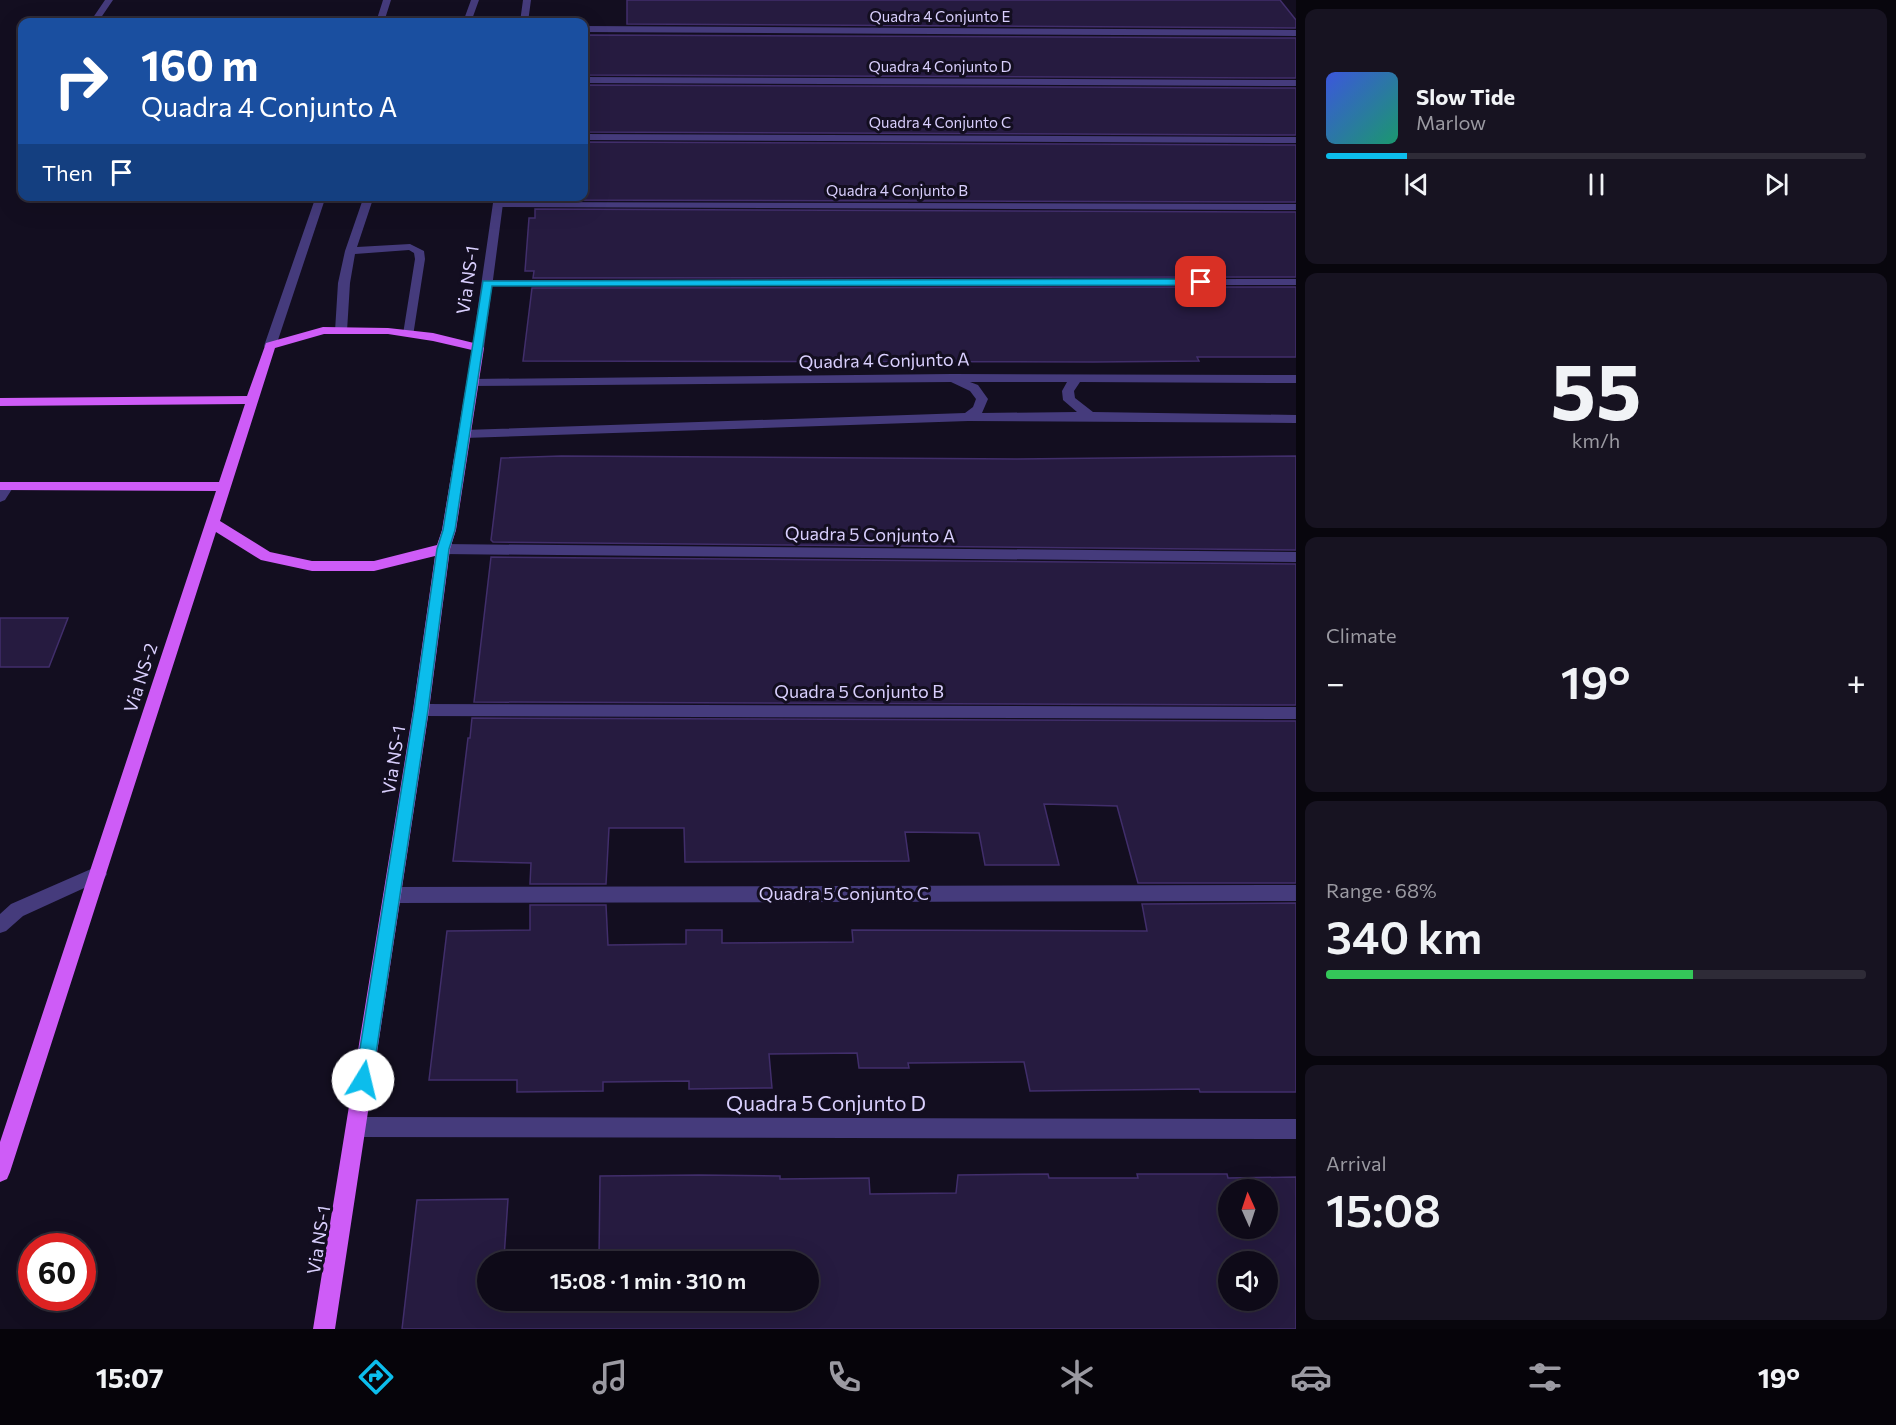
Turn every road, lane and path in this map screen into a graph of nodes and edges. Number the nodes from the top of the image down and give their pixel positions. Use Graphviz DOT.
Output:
graph roads {
  1 [pos="109,0"];
  2 [pos="387,0"];
  3 [pos="475,0"];
  4 [pos="527,0"];
  5 [pos="97,18"];
  6 [pos="381,18"];
  7 [pos="468,18"];
  8 [pos="525,18"];
  9 [pos="588,28"];
  10 [pos="1296,33"];
  11 [pos="588,80"];
  12 [pos="1296,83"];
  13 [pos="588,137"];
  14 [pos="1296,140"];
  15 [pos="319,201"];
  16 [pos="367,201"];
  17 [pos="498,201"];
  18 [pos="1296,207"];
  19 [pos="350,250"];
  20 [pos="1296,282"];
  21 [pos="487,283"];
  22 [pos="341,331"];
  23 [pos="409,334"];
  24 [pos="270,346"];
  25 [pos="478,348"];
  26 [pos="952,378"];
  27 [pos="1076,378"];
  28 [pos="1296,379"];
  29 [pos="472,383"];
  30 [pos="254,400"];
  31 [pos="0,402"];
  32 [pos="1091,416"];
  33 [pos="968,417"];
  34 [pos="1296,419"];
  35 [pos="464,434"];
  36 [pos="225,487"];
  37 [pos="2,489"];
  38 [pos="211,522"];
  39 [pos="443,549"];
  40 [pos="1296,558"];
  41 [pos="421,710"];
  42 [pos="1296,712"];
  43 [pos="98,874"];
  44 [pos="1296,893"];
  45 [pos="392,895"];
  46 [pos="0,925"];
  47 [pos="356,1127"];
  48 [pos="1296,1128"];
  49 [pos="3,1152"];
  50 [pos="0,1172"];
  51 [pos="324,1329"];
  1 -- 5 [label="street"];
  2 -- 6 [label="street"];
  3 -- 7 [label="street"];
  4 -- 8 [label="street"];
  9 -- 10 [label="street, Quadra 4 Conjunto E"];
  11 -- 12 [label="street, Quadra 4 Conjunto D"];
  13 -- 14 [label="street, Quadra 4 Conjunto C"];
  15 -- 24 [label="street, Via NS-2"];
  16 -- 19 [label="street"];
  17 -- 18 [label="street, Quadra 4 Conjunto B"];
  17 -- 21 [label="street, Via NS-1"];
  19 -- 22 [label="street"];
  19 -- 23 [label="street"];
  20 -- 21 [label="street"];
  21 -- 25 [label="street, Via NS-1"];
  22 -- 23 [label="main road"];
  22 -- 24 [label="main road"];
  23 -- 25 [label="main road"];
  24 -- 30 [label="main road, Via NS-2"];
  25 -- 29 [label="main road, Via NS-1"];
  26 -- 27 [label="street, Quadra 4 Conjunto A"];
  26 -- 29 [label="street, Quadra 4 Conjunto A"];
  26 -- 33 [label="street"];
  27 -- 28 [label="street, Quadra 4 Conjunto A"];
  27 -- 32 [label="street"];
  29 -- 35 [label="main road, Via NS-1"];
  30 -- 31 [label="main road"];
  30 -- 36 [label="main road, Via NS-2"];
  32 -- 33 [label="street"];
  32 -- 34 [label="street"];
  33 -- 35 [label="street"];
  35 -- 39 [label="main road, Via NS-1"];
  36 -- 37 [label="main road"];
  36 -- 38 [label="main road, Via NS-2"];
  38 -- 39 [label="main road"];
  38 -- 43 [label="main road, Via NS-2"];
  39 -- 40 [label="street, Quadra 5 Conjunto A"];
  39 -- 41 [label="main road, Via NS-1"];
  41 -- 42 [label="street, Quadra 5 Conjunto B"];
  41 -- 45 [label="main road, Via NS-1"];
  43 -- 46 [label="street"];
  43 -- 49 [label="main road, Via NS-2"];
  44 -- 45 [label="street, Quadra 5 Conjunto C"];
  45 -- 47 [label="main road, Via NS-1"];
  47 -- 48 [label="street, Quadra 5 Conjunto D"];
  47 -- 51 [label="main road, Via NS-1"];
  49 -- 50 [label="main road, Via NS-2"];
}
